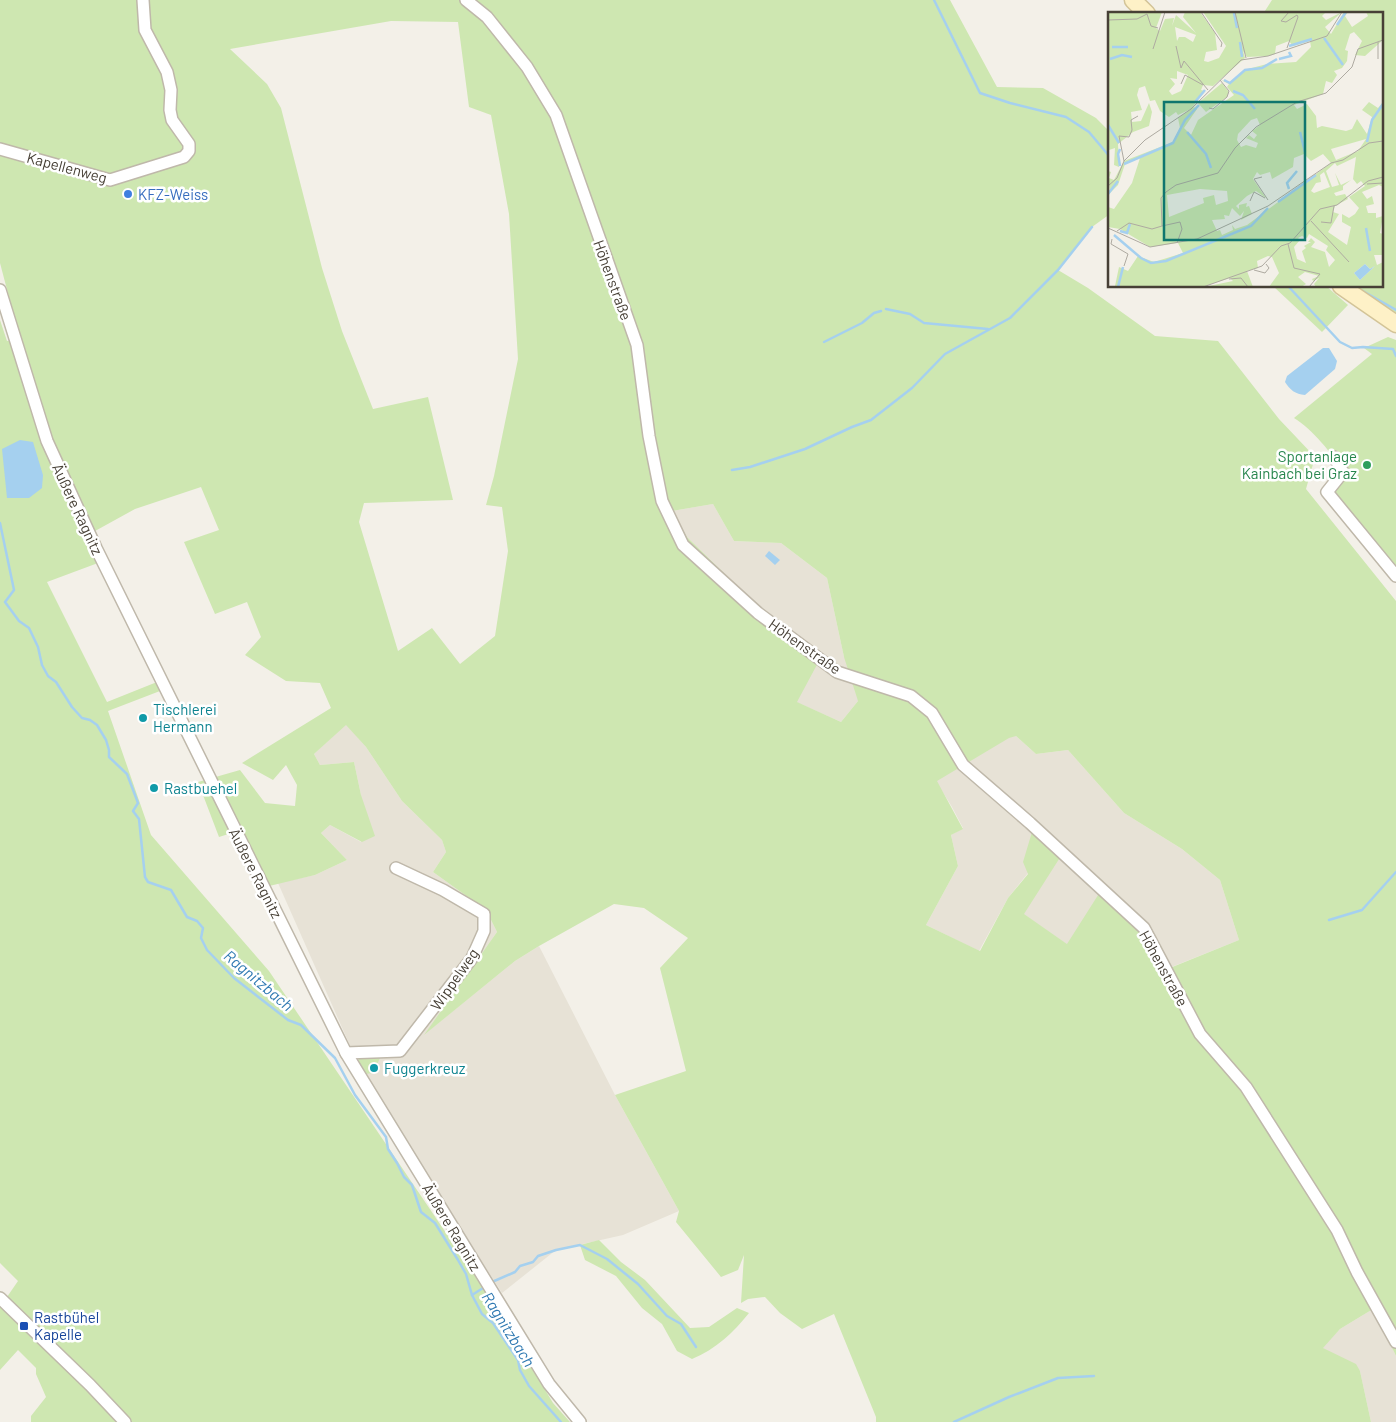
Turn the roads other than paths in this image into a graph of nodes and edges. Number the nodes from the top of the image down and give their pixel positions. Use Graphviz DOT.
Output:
graph roads {
  1 [pos="143,0"];
  2 [pos="466,0"];
  3 [pos="1133,0"];
  4 [pos="1145,12"];
  5 [pos="0,149"];
  6 [pos="1344,288"];
  7 [pos="0,290"];
  8 [pos="1396,324"];
  9 [pos="1334,457"];
  10 [pos="1396,576"];
  11 [pos="396,868"];
  12 [pos="346,1053"];
  13 [pos="0,1298"];
  14 [pos="1396,1342"];
  15 [pos="124,1422"];
  16 [pos="580,1422"];
  1 -- 5 [label="street, Kapellenweg"];
  2 -- 14 [label="street, Höhenstraße"];
  3 -- 4 [label="main road"];
  6 -- 8 [label="main road"];
  7 -- 12 [label="street, Äußere Ragnitz"];
  9 -- 10 [label="street"];
  11 -- 12 [label="street, Wippelweg"];
  12 -- 16 [label="street, Äußere Ragnitz"];
  13 -- 15 [label="street"];
}
